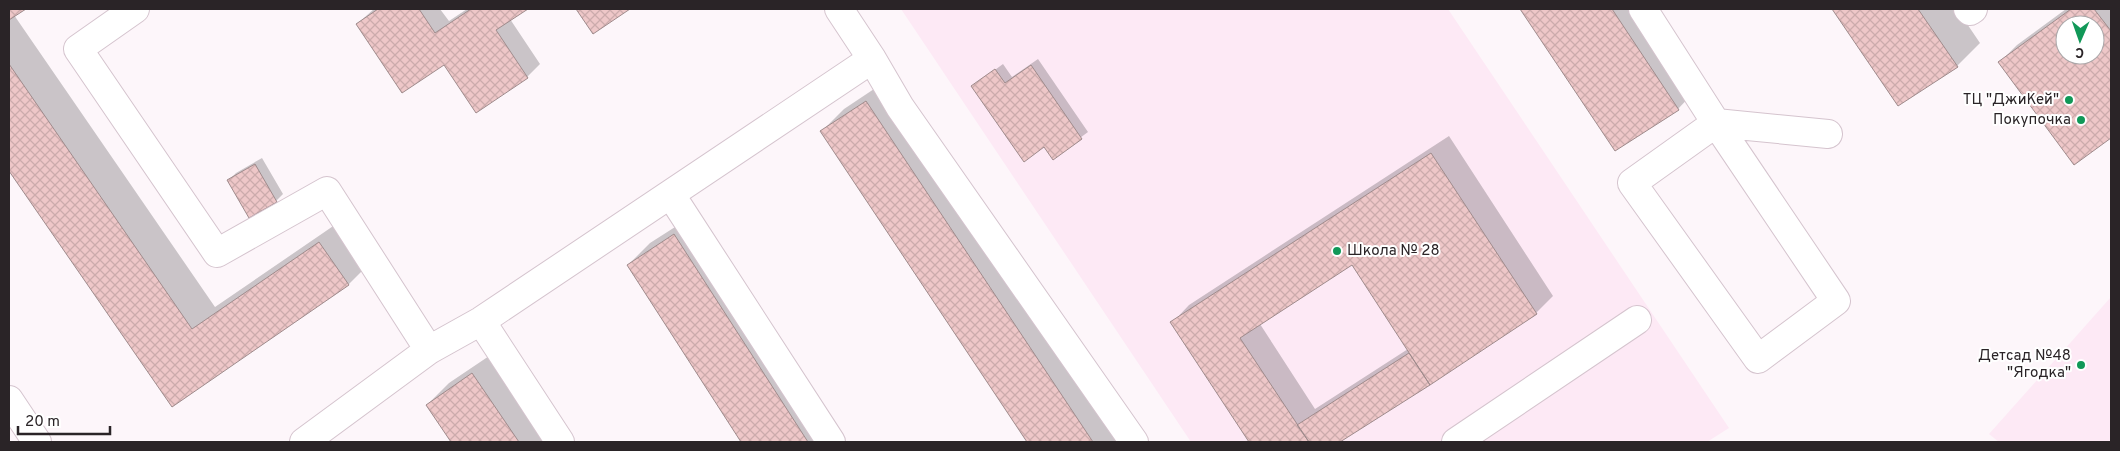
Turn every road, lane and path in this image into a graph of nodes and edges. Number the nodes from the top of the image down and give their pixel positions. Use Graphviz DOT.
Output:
graph roads {
  1 [pos="135,9"];
  2 [pos="838,9"];
  3 [pos="1643,9"];
  4 [pos="1968,9"];
  5 [pos="1973,9"];
  6 [pos="872,59"];
  7 [pos="1716,123"];
  8 [pos="1828,134"];
  9 [pos="671,195"];
  10 [pos="1637,320"];
  11 [pos="481,321"];
  12 [pos="429,350"];
  13 [pos="9,400"];
  14 [pos="37,442"];
  15 [pos="304,442"];
  16 [pos="560,442"];
  17 [pos="831,442"];
  18 [pos="1134,442"];
  19 [pos="1456,442"];
  1 -- 12 [label="street"];
  2 -- 6 [label="street"];
  3 -- 7 [label="street"];
  4 -- 5 [label="street"];
  6 -- 9 [label="street"];
  6 -- 18 [label="street"];
  7 -- 7 [label="street"];
  7 -- 8 [label="street"];
  9 -- 11 [label="street"];
  9 -- 17 [label="street"];
  10 -- 19 [label="street"];
  11 -- 12 [label="street"];
  11 -- 16 [label="street"];
  12 -- 15 [label="street"];
  13 -- 14 [label="street"];
}
